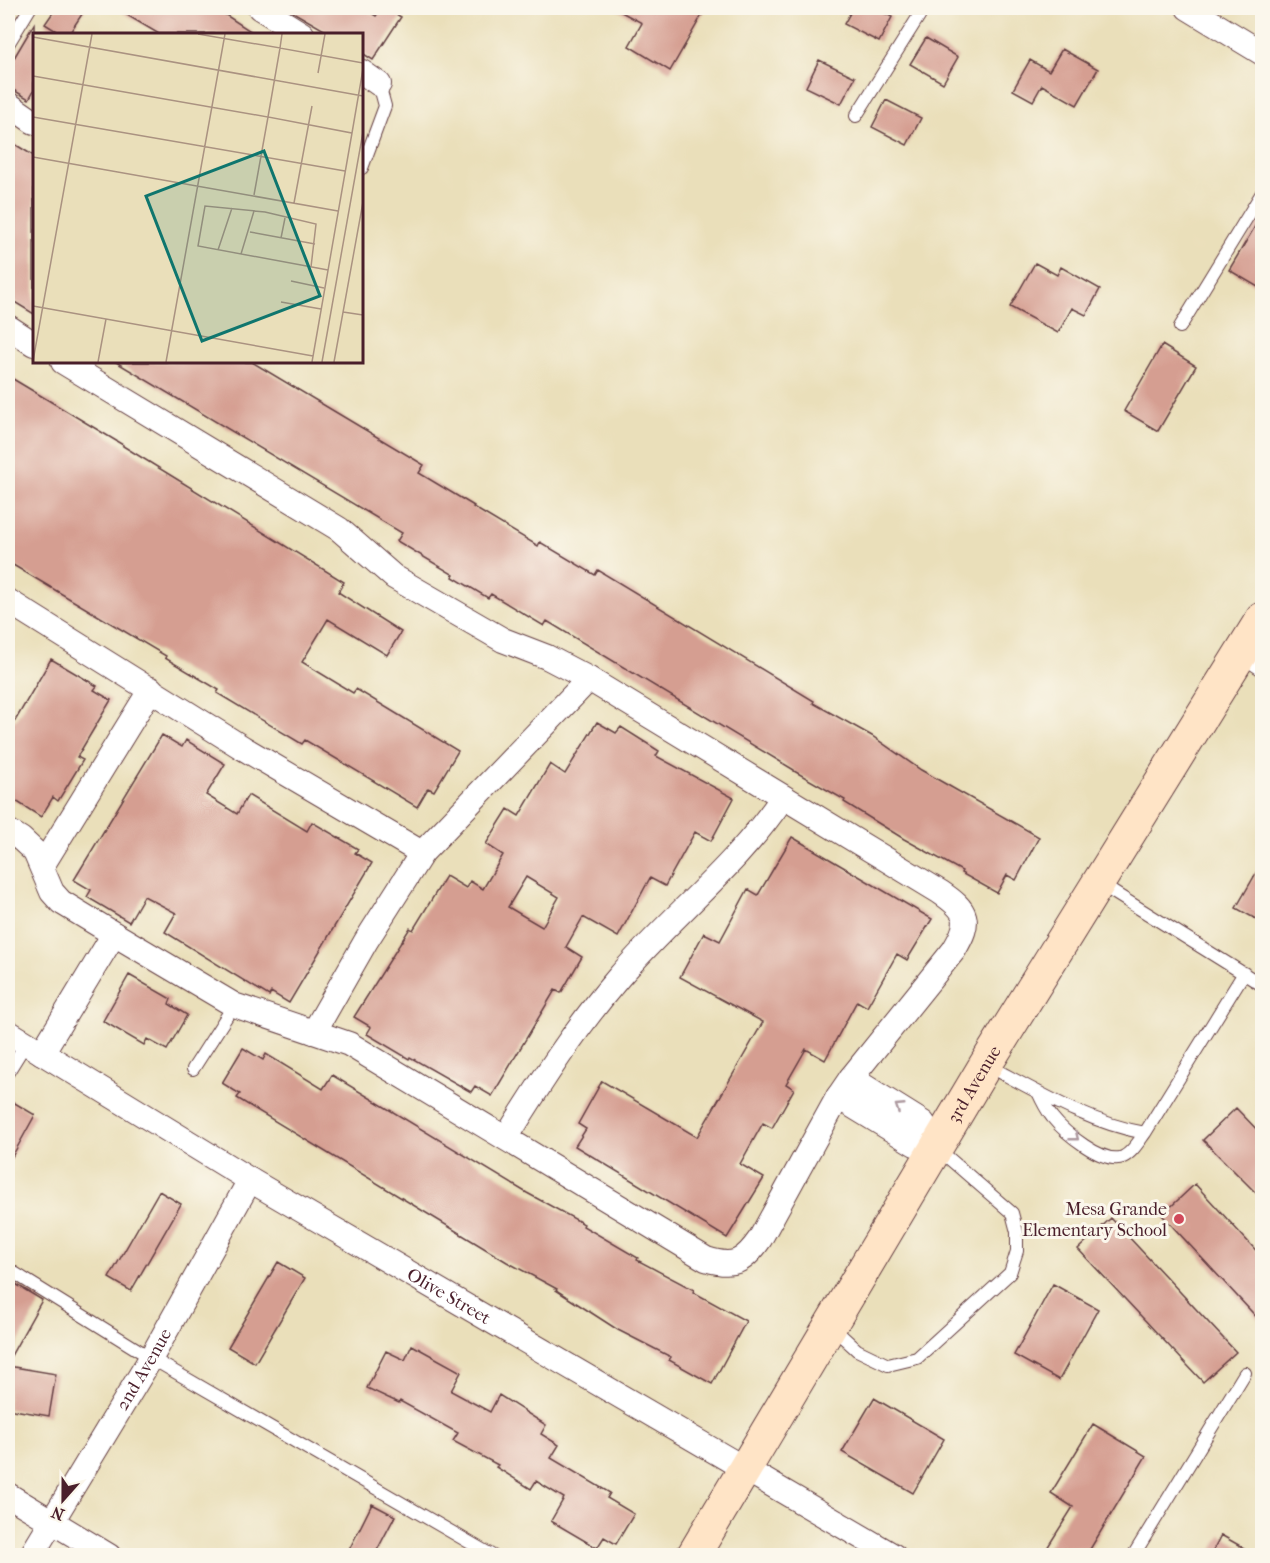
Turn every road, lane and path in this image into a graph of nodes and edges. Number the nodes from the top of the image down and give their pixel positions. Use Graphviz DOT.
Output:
graph roads {
  1 [pos="30,8"];
  2 [pos="260,8"];
  3 [pos="924,8"];
  4 [pos="1188,8"];
  5 [pos="300,33"];
  6 [pos="8,44"];
  7 [pos="1263,52"];
  8 [pos="370,78"];
  9 [pos="8,104"];
  10 [pos="856,116"];
  11 [pos="33,121"];
  12 [pos="363,165"];
  13 [pos="1263,192"];
  14 [pos="8,327"];
  15 [pos="1180,327"];
  16 [pos="33,343"];
  17 [pos="65,363"];
  18 [pos="8,601"];
  19 [pos="1263,618"];
  20 [pos="1251,662"];
  21 [pos="589,679"];
  22 [pos="151,689"];
  23 [pos="783,797"];
  24 [pos="8,831"];
  25 [pos="422,853"];
  26 [pos="42,866"];
  27 [pos="1099,884"];
  28 [pos="114,934"];
  29 [pos="1244,973"];
  30 [pos="1263,985"];
  31 [pos="234,1005"];
  32 [pos="314,1032"];
  33 [pos="25,1043"];
  34 [pos="986,1064"];
  35 [pos="194,1069"];
  36 [pos="8,1072"];
  37 [pos="844,1087"];
  38 [pos="1038,1092"];
  39 [pos="1145,1133"];
  40 [pos="506,1138"];
  41 [pos="936,1147"];
  42 [pos="250,1180"];
  43 [pos="8,1269"];
  44 [pos="831,1326"];
  45 [pos="151,1358"];
  46 [pos="1245,1373"];
  47 [pos="745,1468"];
  48 [pos="8,1495"];
  49 [pos="54,1522"];
  50 [pos="31,1556"];
  51 [pos="109,1556"];
  52 [pos="493,1556"];
  53 [pos="693,1556"];
  54 [pos="894,1556"];
  55 [pos="1133,1556"];
  1 -- 6 [label="lane"];
  2 -- 5 [label="street"];
  3 -- 10 [label="lane"];
  4 -- 7 [label="street"];
  8 -- 12 [label="lane"];
  9 -- 11 [label="street"];
  13 -- 15 [label="lane"];
  14 -- 16 [label="street"];
  17 -- 21 [label="street"];
  18 -- 22 [label="street"];
  19 -- 20 [label="street, 3rd Avenue"];
  20 -- 27 [label="street, 3rd Avenue"];
  21 -- 23 [label="street"];
  21 -- 25 [label="street"];
  22 -- 25 [label="street"];
  22 -- 26 [label="street"];
  23 -- 37 [label="street"];
  23 -- 40 [label="street"];
  24 -- 26 [label="street"];
  25 -- 32 [label="street"];
  26 -- 28 [label="street"];
  27 -- 29 [label="lane"];
  27 -- 34 [label="street, 3rd Avenue"];
  28 -- 31 [label="street"];
  28 -- 33 [label="street"];
  29 -- 30 [label="lane"];
  29 -- 39 [label="lane"];
  31 -- 32 [label="street"];
  31 -- 35 [label="lane"];
  32 -- 40 [label="street"];
  33 -- 36 [label="lane"];
  33 -- 42 [label="street, Olive Street"];
  34 -- 38 [label="lane"];
  34 -- 41 [label="street, 3rd Avenue"];
  37 -- 40 [label="street"];
  37 -- 41 [label="street"];
  38 -- 39 [label="lane"];
  38 -- 39 [label="lane, one-way"];
  41 -- 44 [label="street, 3rd Avenue"];
  41 -- 44 [label="lane"];
  42 -- 45 [label="street, 2nd Avenue"];
  42 -- 47 [label="street, Olive Street"];
  43 -- 45 [label="lane"];
  44 -- 47 [label="street, 3rd Avenue"];
  45 -- 49 [label="street, 2nd Avenue"];
  45 -- 52 [label="lane"];
  46 -- 55 [label="lane"];
  47 -- 53 [label="street, 3rd Avenue"];
  47 -- 54 [label="street, Olive Street"];
  48 -- 49 [label="street"];
  49 -- 50 [label="street, 2nd Avenue"];
  49 -- 51 [label="street"];
}
